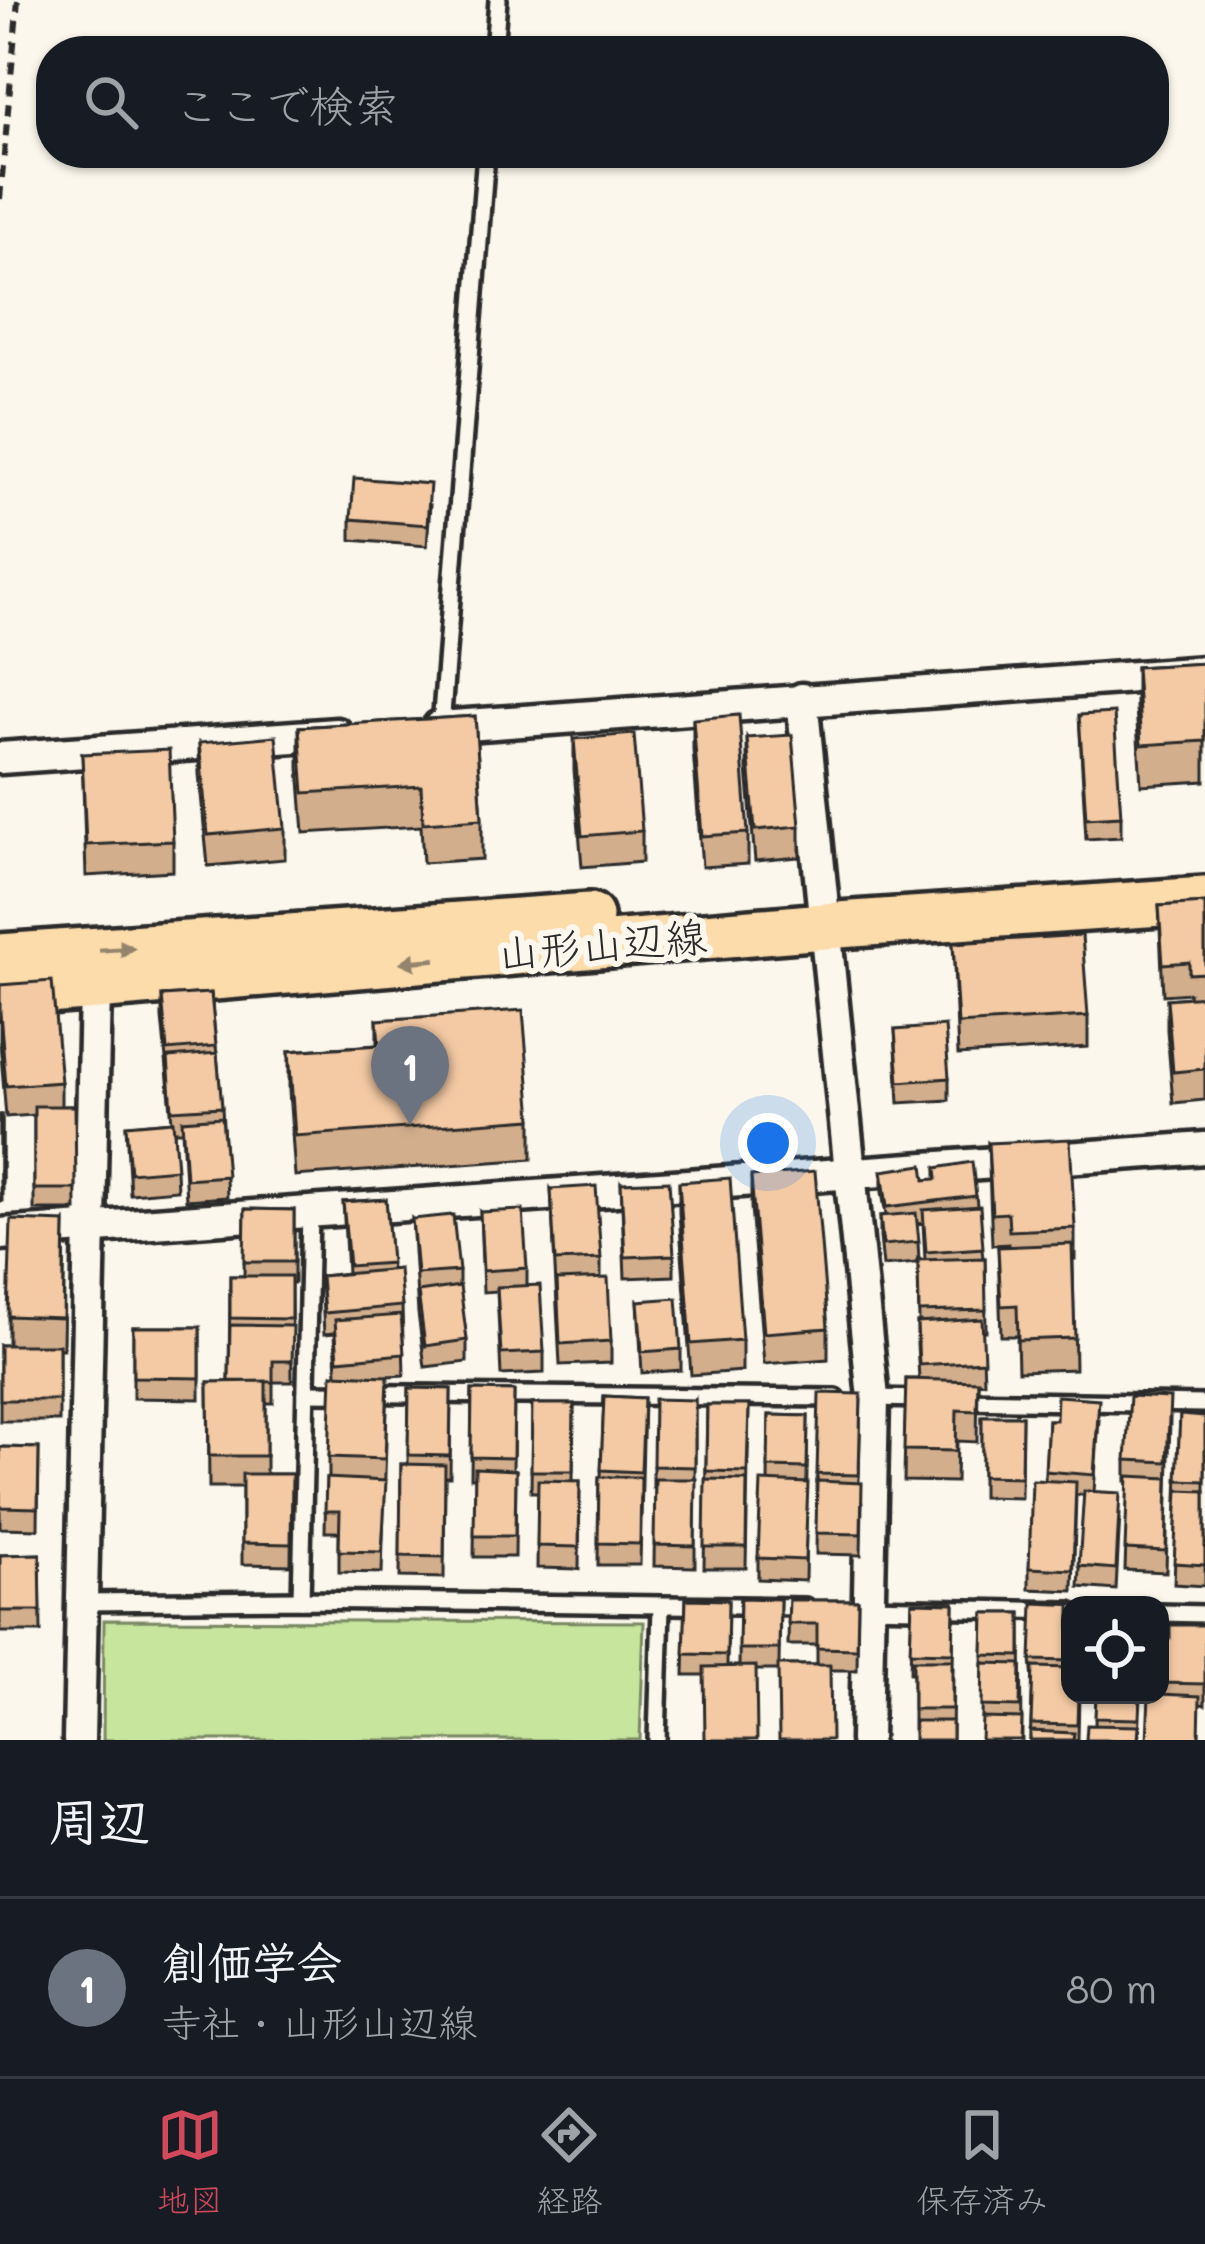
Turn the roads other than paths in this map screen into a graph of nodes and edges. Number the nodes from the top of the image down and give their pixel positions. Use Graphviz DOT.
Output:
graph roads {
  1 [pos="498,0"];
  2 [pos="495,36"];
  3 [pos="485,168"];
  4 [pos="1205,672"];
  5 [pos="802,699"];
  6 [pos="429,728"];
  7 [pos="371,732"];
  8 [pos="0,758"];
  9 [pos="1205,871"];
  10 [pos="1205,900"];
  11 [pos="822,913"];
  12 [pos="0,957"];
  13 [pos="94,989"];
  14 [pos="0,995"];
  15 [pos="1205,1148"];
  16 [pos="851,1173"];
  17 [pos="310,1213"];
  18 [pos="89,1227"];
  19 [pos="0,1234"];
  20 [pos="306,1393"];
  21 [pos="873,1398"];
  22 [pos="1205,1404"];
  23 [pos="301,1600"];
  24 [pos="82,1602"];
  25 [pos="661,1606"];
  26 [pos="825,1607"];
  27 [pos="860,1607"];
  28 [pos="1061,1611"];
  29 [pos="1169,1613"];
  30 [pos="1205,1614"];
  31 [pos="79,1740"];
  32 [pos="657,1740"];
  33 [pos="866,1740"];
  1 -- 2 [label="lane"];
  3 -- 6 [label="lane"];
  4 -- 5 [label="street"];
  5 -- 6 [label="street"];
  5 -- 11 [label="street"];
  7 -- 8 [label="street"];
  9 -- 11 [label="main road, 山形山辺線"];
  10 -- 11 [label="main road, 山形山辺線"];
  12 -- 11 [label="main road, 山形山辺線, one-way"];
  11 -- 13 [label="main road, 山形山辺線, one-way"];
  11 -- 16 [label="street"];
  13 -- 14 [label="main road, 山形山辺線"];
  13 -- 18 [label="street"];
  15 -- 16 [label="street"];
  16 -- 17 [label="street"];
  16 -- 21 [label="street"];
  17 -- 18 [label="street"];
  17 -- 20 [label="lane"];
  18 -- 19 [label="street"];
  18 -- 24 [label="street"];
  20 -- 21 [label="lane"];
  20 -- 23 [label="lane"];
  21 -- 22 [label="lane"];
  21 -- 27 [label="street"];
  23 -- 24 [label="lane"];
  23 -- 25 [label="lane"];
  24 -- 31 [label="street"];
  25 -- 26 [label="lane"];
  25 -- 32 [label="lane"];
  27 -- 28 [label="lane"];
  27 -- 33 [label="street"];
  29 -- 30 [label="lane"];
}
